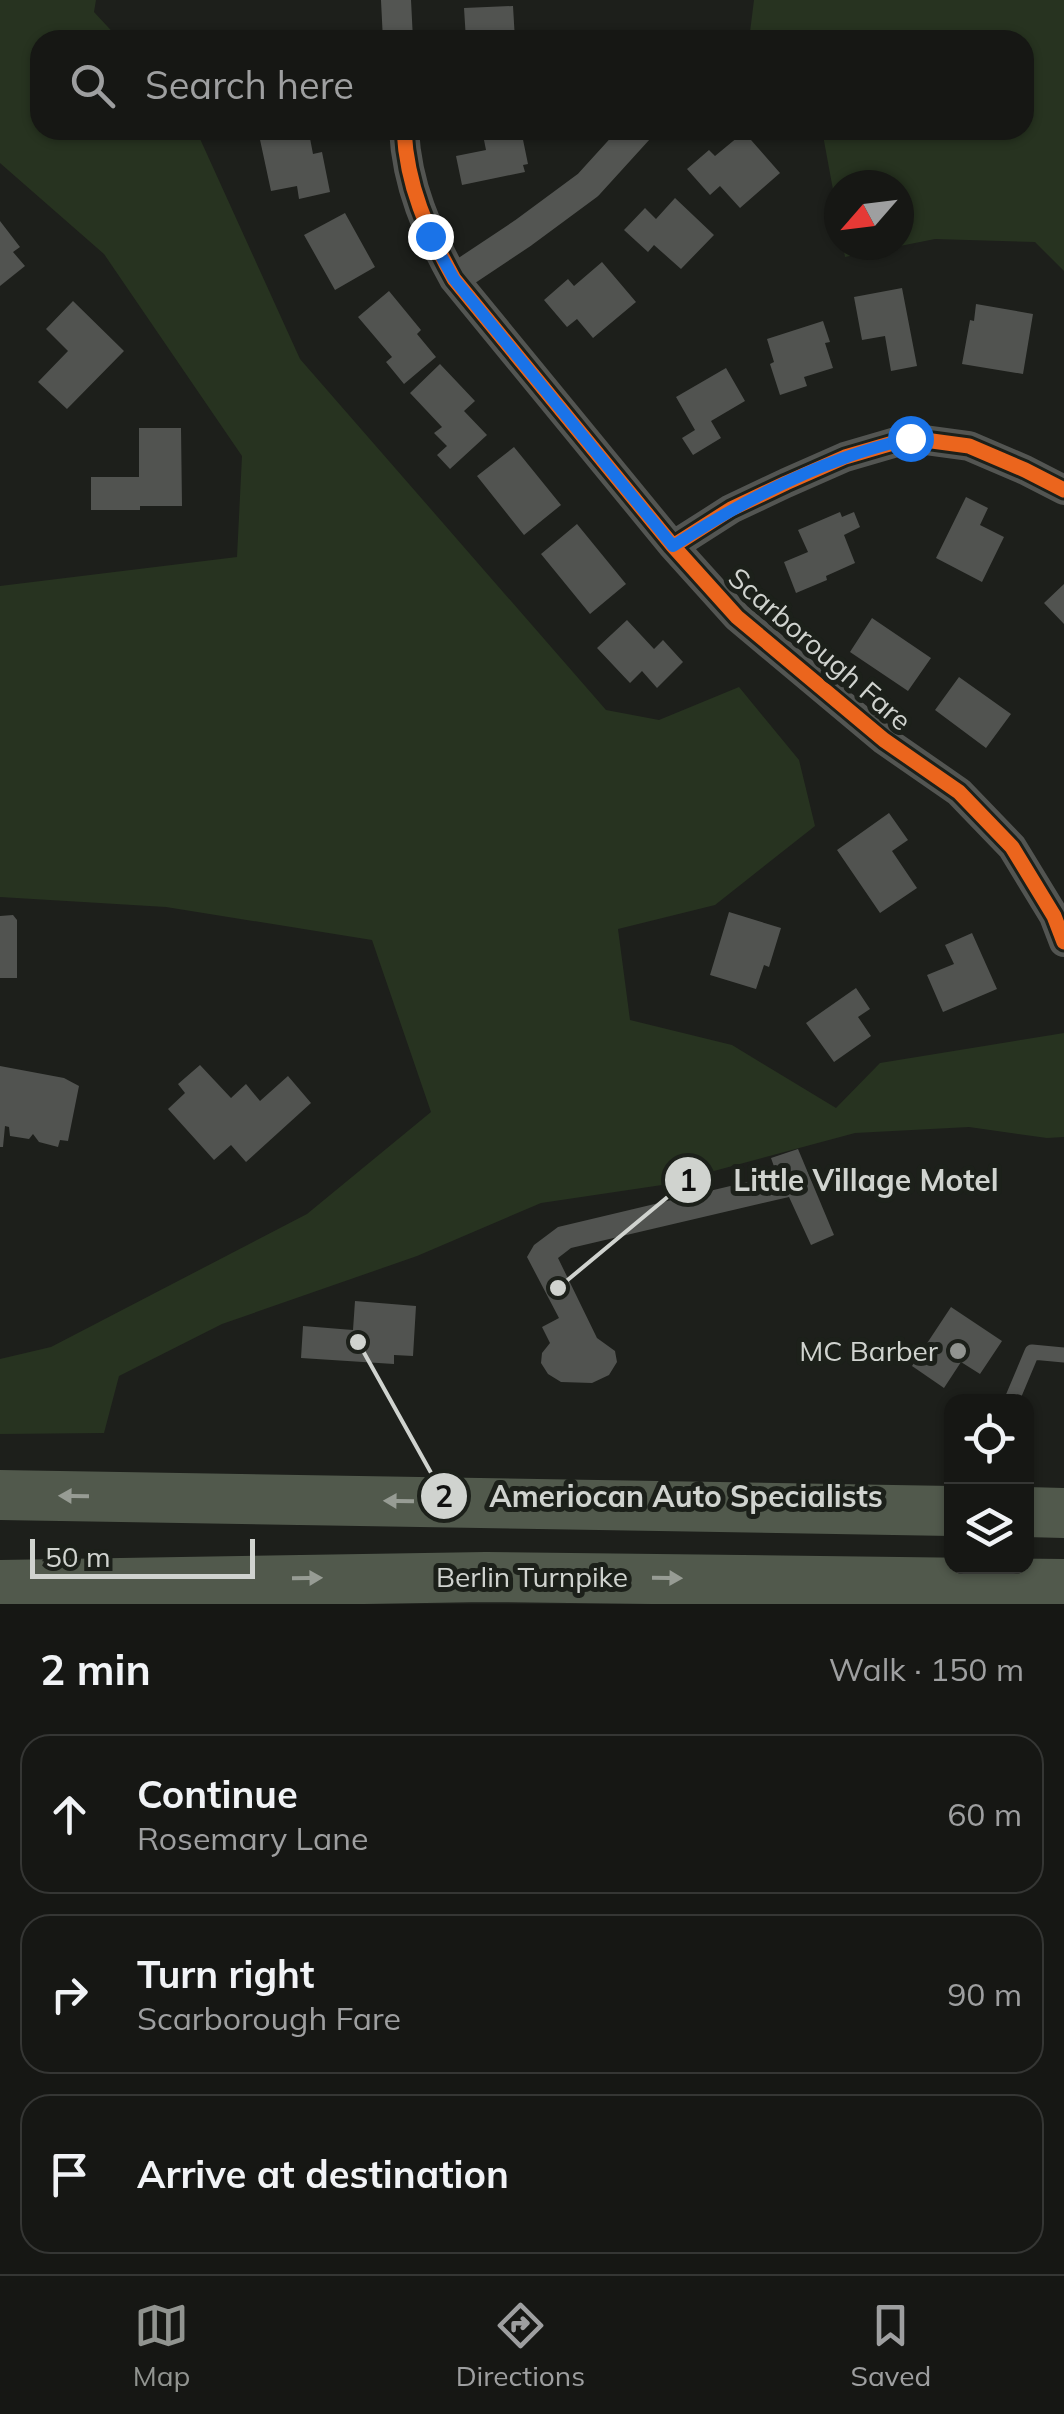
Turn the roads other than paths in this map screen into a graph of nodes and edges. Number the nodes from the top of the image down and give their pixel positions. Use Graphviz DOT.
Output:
graph roads {
  1 [pos="396,0"];
  2 [pos="398,30"];
  3 [pos="405,140"];
  4 [pos="629,140"];
  5 [pos="454,279"];
  6 [pos="1064,490"];
  7 [pos="673,546"];
  8 [pos="1064,942"];
  9 [pos="1064,1356"];
  10 [pos="1014,1394"];
  11 [pos="0,1495"];
  12 [pos="944,1511"];
  13 [pos="1034,1512"];
  14 [pos="1064,1513"];
  15 [pos="1064,1584"];
  16 [pos="0,1585"];
  17 [pos="80,1594"];
  1 -- 2 [label="street"];
  3 -- 5 [label="street, Scarborough Fare"];
  4 -- 5 [label="street"];
  5 -- 7 [label="street, Scarborough Fare"];
  6 -- 7 [label="street"];
  7 -- 8 [label="street, Scarborough Fare"];
  9 -- 10 [label="lane"];
  12 -- 11 [label="highway, one-way"];
  13 -- 14 [label="highway"];
  17 -- 15 [label="highway, Berlin Turnpike, one-way"];
  16 -- 17 [label="highway, Berlin Turnpike"];
}
